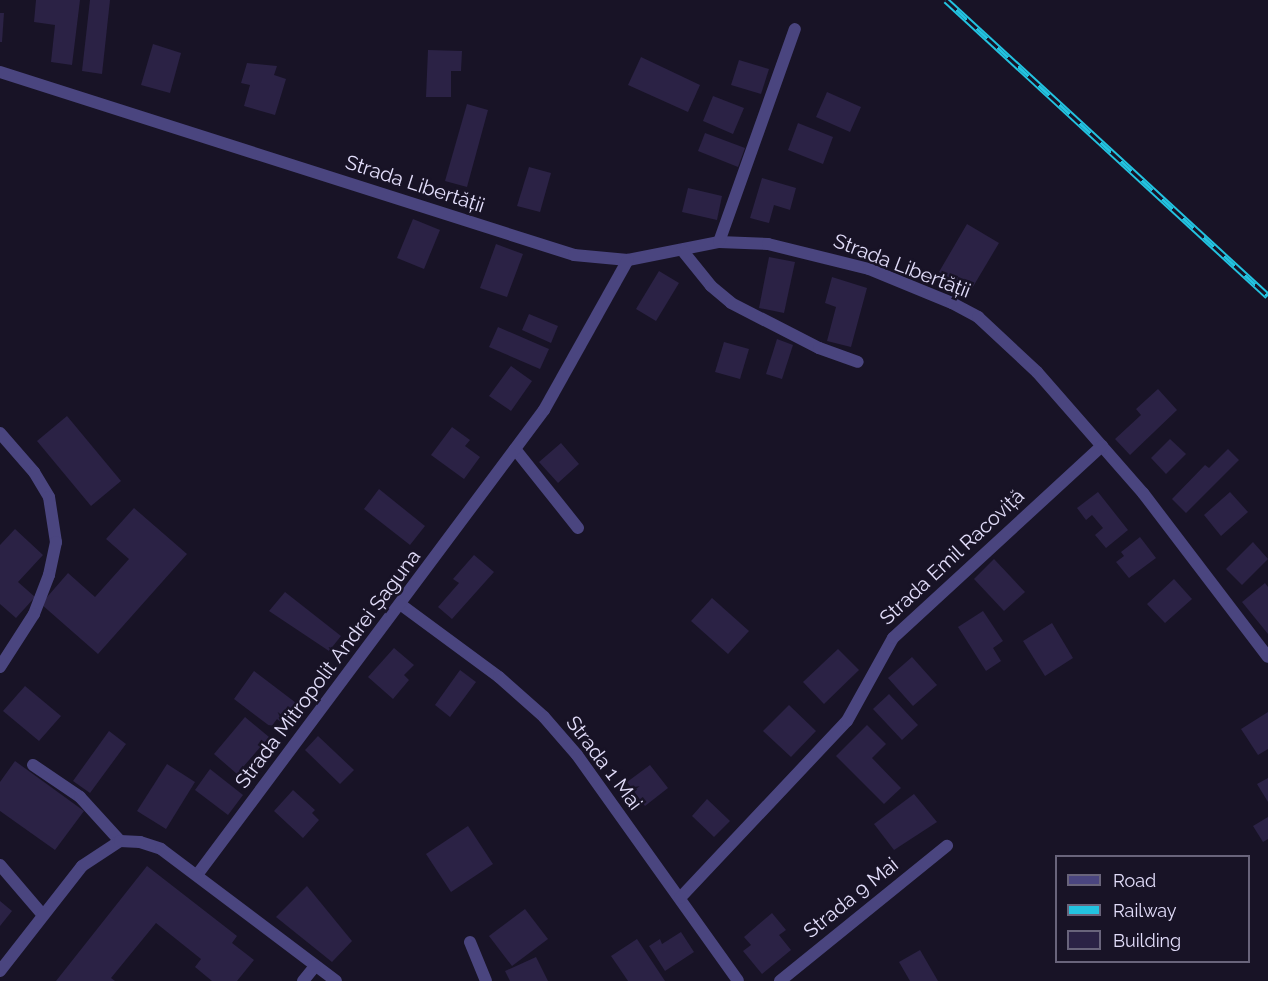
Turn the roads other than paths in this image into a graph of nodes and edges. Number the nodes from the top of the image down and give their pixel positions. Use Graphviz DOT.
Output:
graph roads {
  1 [pos="795,29"];
  2 [pos="0,72"];
  3 [pos="719,242"];
  4 [pos="682,250"];
  5 [pos="628,260"];
  6 [pos="858,362"];
  7 [pos="0,433"];
  8 [pos="1102,446"];
  9 [pos="515,449"];
  10 [pos="578,528"];
  11 [pos="400,604"];
  12 [pos="1268,657"];
  13 [pos="0,668"];
  14 [pos="33,765"];
  15 [pos="120,842"];
  16 [pos="947,846"];
  17 [pos="0,865"];
  18 [pos="197,875"];
  19 [pos="680,898"];
  20 [pos="42,914"];
  21 [pos="470,942"];
  22 [pos="315,966"];
  23 [pos="0,971"];
  24 [pos="303,981"];
  25 [pos="336,981"];
  26 [pos="486,981"];
  27 [pos="738,981"];
  28 [pos="780,981"];
  1 -- 3 [label="street"];
  2 -- 5 [label="street, Strada Libertății"];
  3 -- 4 [label="street, Strada Libertății"];
  3 -- 8 [label="street, Strada Libertății"];
  4 -- 5 [label="street, Strada Libertății"];
  4 -- 6 [label="street"];
  5 -- 9 [label="street, Strada Mitropolit Andrei Șaguna"];
  7 -- 13 [label="street"];
  8 -- 12 [label="street, Strada Libertății"];
  8 -- 19 [label="street, Strada Emil Racoviță"];
  9 -- 10 [label="street"];
  9 -- 11 [label="street, Strada Mitropolit Andrei Șaguna"];
  11 -- 18 [label="street, Strada Mitropolit Andrei Șaguna"];
  11 -- 19 [label="street, Strada 1 Mai"];
  14 -- 15 [label="street"];
  15 -- 18 [label="street"];
  15 -- 20 [label="street"];
  16 -- 28 [label="street, Strada 9 Mai"];
  17 -- 20 [label="street"];
  18 -- 22 [label="street"];
  19 -- 27 [label="street, Strada 1 Mai"];
  20 -- 23 [label="street"];
  21 -- 26 [label="street"];
  22 -- 24 [label="street"];
  22 -- 25 [label="street"];
}
